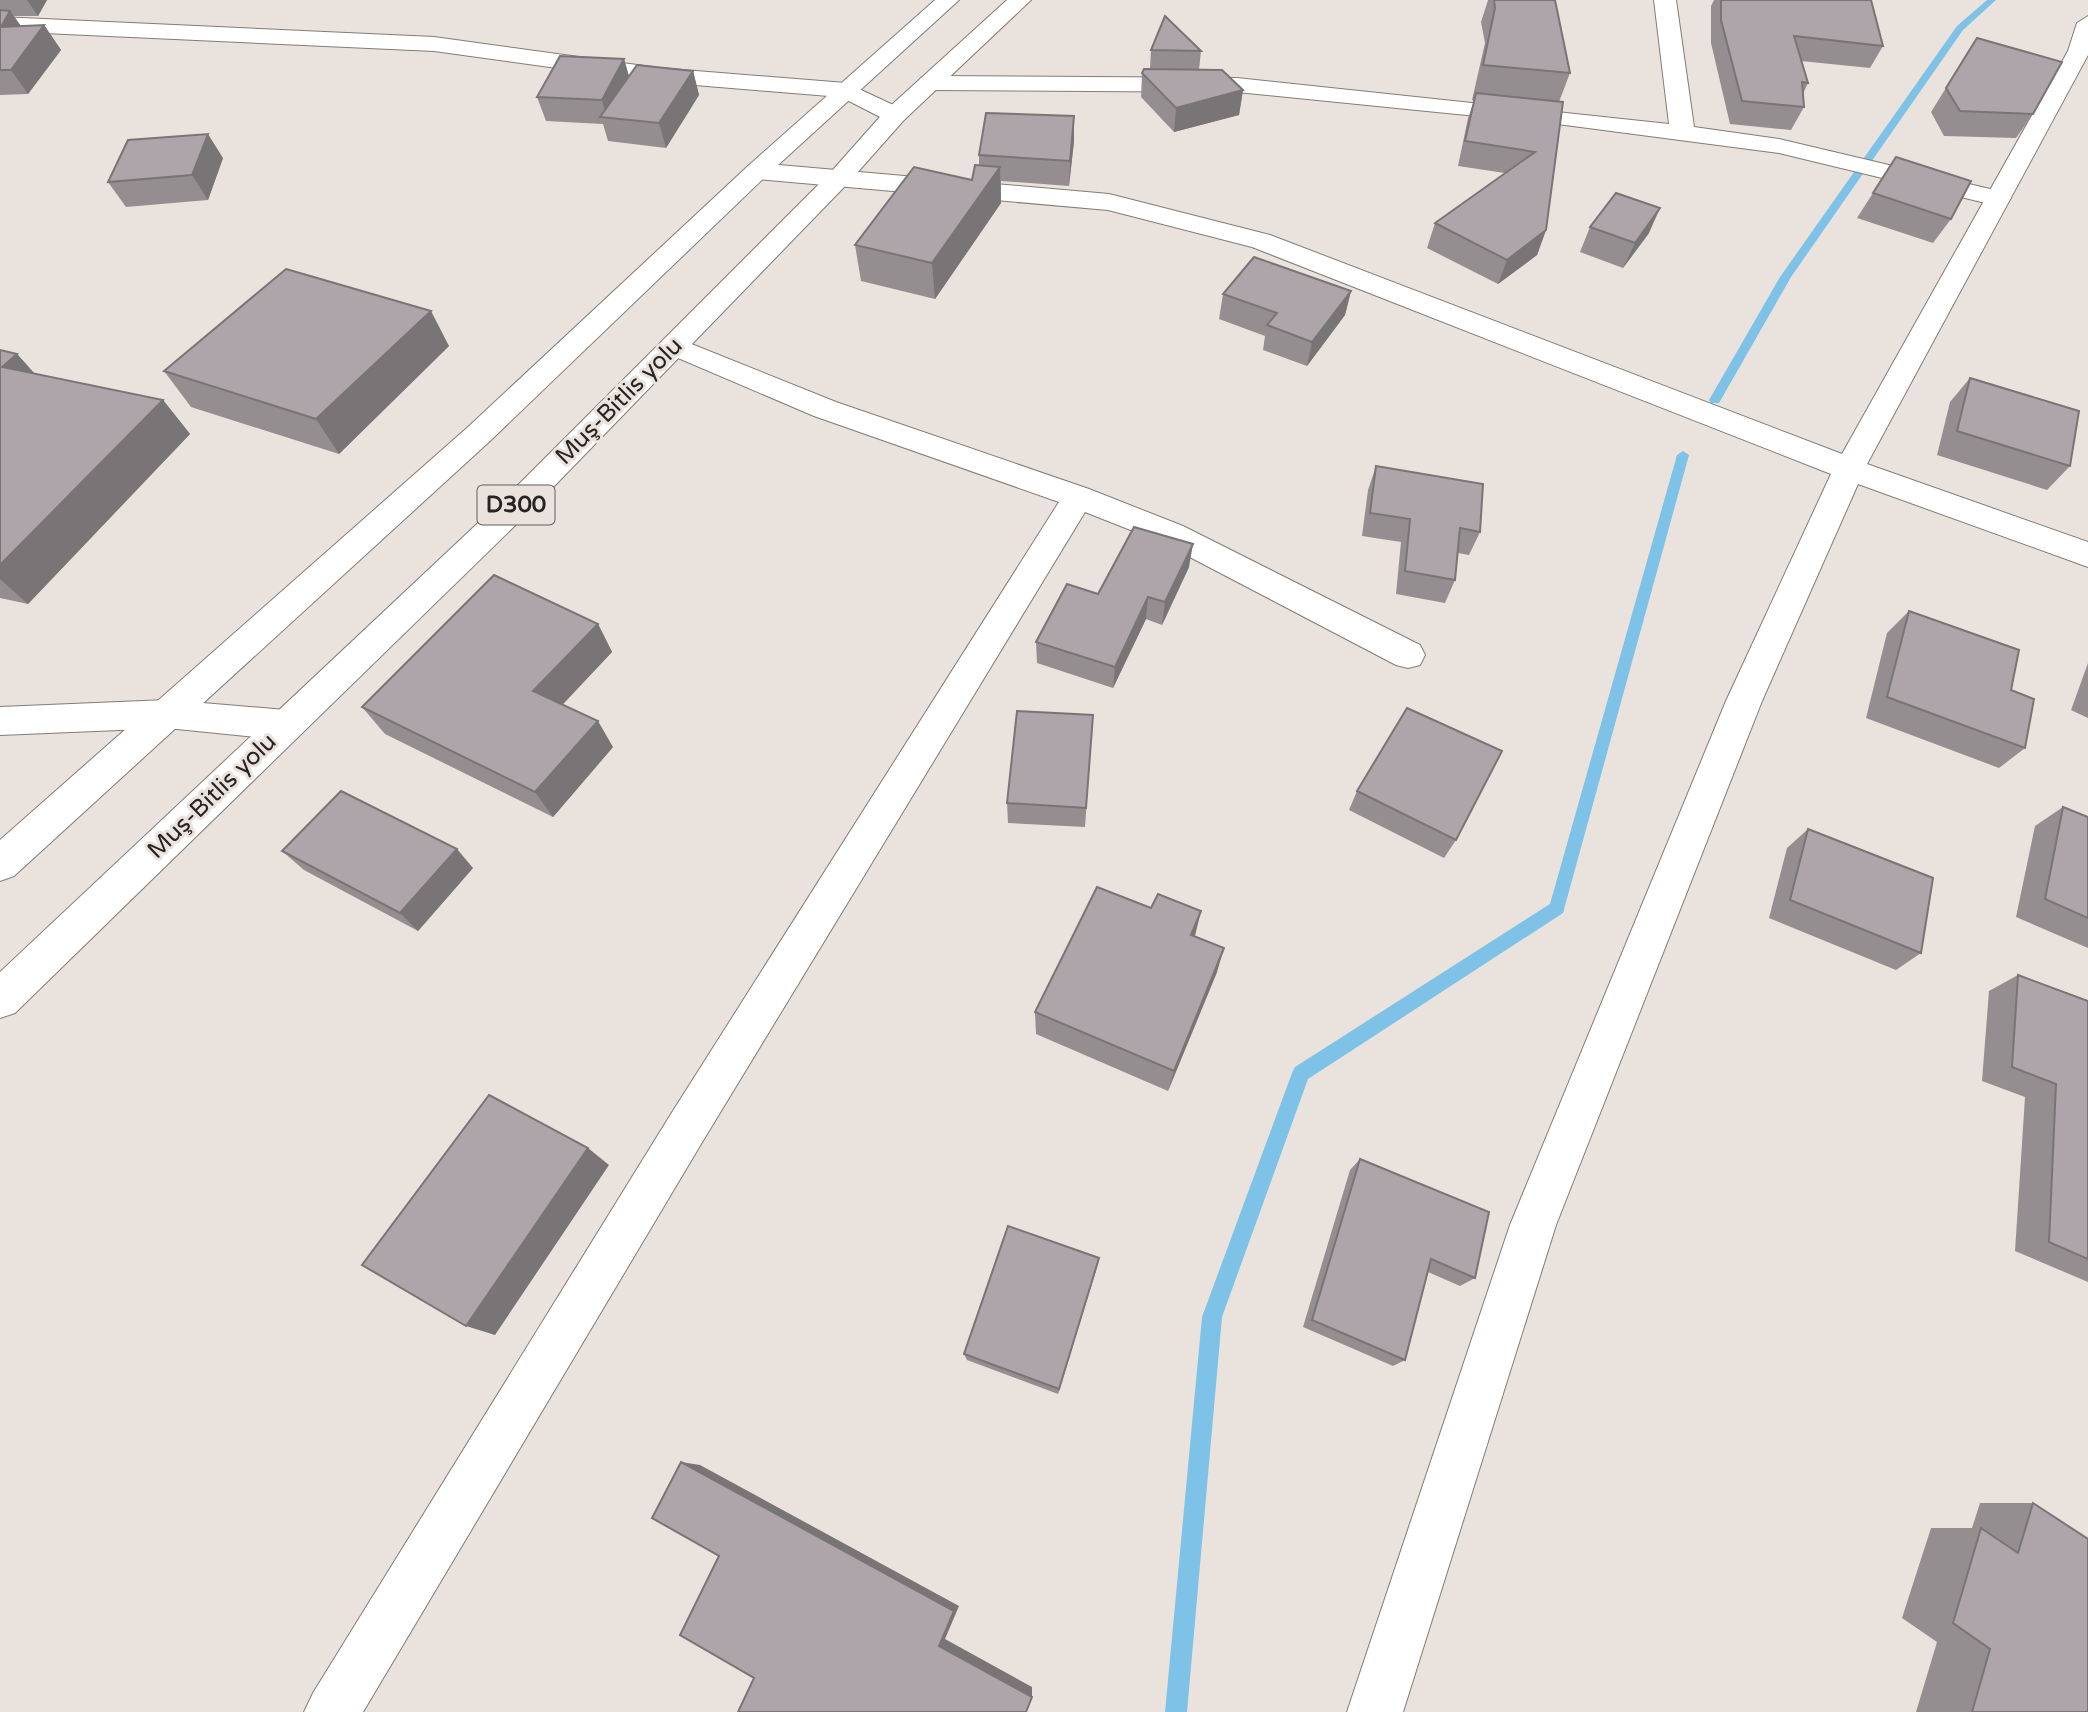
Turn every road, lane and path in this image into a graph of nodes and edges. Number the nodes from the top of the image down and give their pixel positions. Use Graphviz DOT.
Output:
graph roads {
  1 [pos="948,0"];
  2 [pos="1020,0"];
  3 [pos="1665,0"];
  4 [pos="0,24"];
  5 [pos="2085,43"];
  6 [pos="929,83"];
  7 [pos="846,90"];
  8 [pos="895,115"];
  9 [pos="1682,131"];
  10 [pos="757,171"];
  11 [pos="841,177"];
  12 [pos="1998,198"];
  13 [pos="674,346"];
  14 [pos="1849,469"];
  15 [pos="1079,497"];
  16 [pos="2088,555"];
  17 [pos="1408,655"];
  18 [pos="167,714"];
  19 [pos="0,721"];
  20 [pos="286,725"];
  21 [pos="0,864"];
  22 [pos="0,999"];
  23 [pos="332,1712"];
  24 [pos="1376,1712"];
  1 -- 7 [label="main road"];
  2 -- 6 [label="main road, Muş-Bitlis yolu / D300"];
  3 -- 9 [label="main road"];
  4 -- 7 [label="main road"];
  5 -- 12 [label="main road"];
  6 -- 8 [label="main road, Muş-Bitlis yolu / D300"];
  6 -- 9 [label="main road"];
  7 -- 8 [label="main road"];
  7 -- 10 [label="main road"];
  8 -- 11 [label="main road, Muş-Bitlis yolu / D300"];
  9 -- 12 [label="main road"];
  10 -- 11 [label="main road"];
  10 -- 18 [label="main road"];
  11 -- 13 [label="main road, Muş-Bitlis yolu / D300"];
  11 -- 14 [label="main road"];
  12 -- 14 [label="main road"];
  13 -- 15 [label="main road"];
  13 -- 20 [label="main road, Muş-Bitlis yolu / D300"];
  14 -- 16 [label="main road"];
  14 -- 24 [label="main road"];
  15 -- 17 [label="main road"];
  15 -- 23 [label="main road"];
  18 -- 19 [label="main road"];
  18 -- 20 [label="main road"];
  18 -- 21 [label="main road"];
  20 -- 22 [label="main road, Muş-Bitlis yolu / D300"];
}
